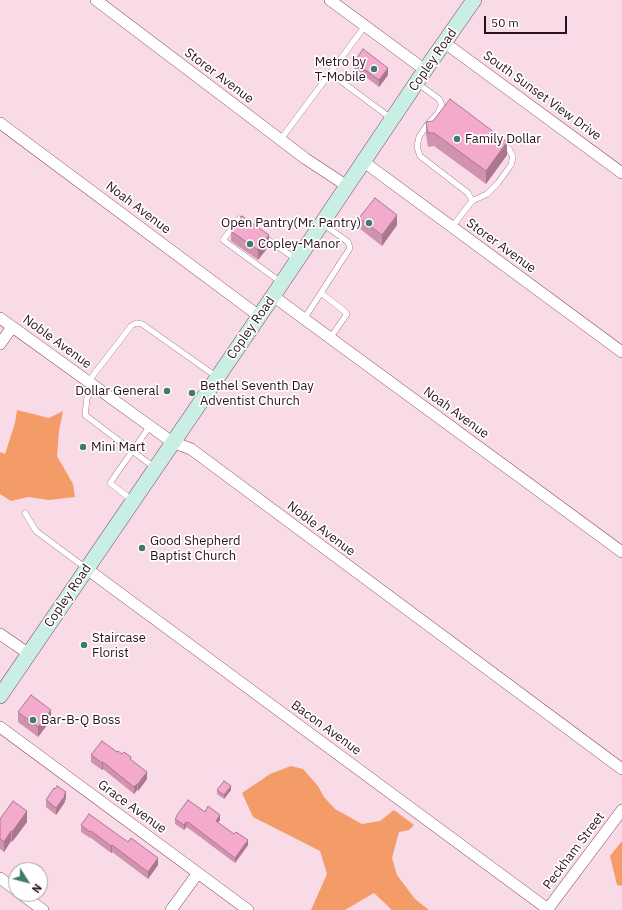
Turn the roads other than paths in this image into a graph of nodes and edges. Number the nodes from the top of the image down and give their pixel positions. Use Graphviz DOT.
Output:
graph roads {
  1 [pos="96,0"];
  2 [pos="330,0"];
  3 [pos="474,0"];
  4 [pos="365,26"];
  5 [pos="445,43"];
  6 [pos="425,70"];
  7 [pos="330,73"];
  8 [pos="416,83"];
  9 [pos="442,105"];
  10 [pos="449,107"];
  11 [pos="392,119"];
  12 [pos="0,123"];
  13 [pos="281,139"];
  14 [pos="498,142"];
  15 [pos="364,162"];
  16 [pos="622,173"];
  17 [pos="347,186"];
  18 [pos="472,201"];
  19 [pos="322,224"];
  20 [pos="452,227"];
  21 [pos="252,228"];
  22 [pos="258,233"];
  23 [pos="297,260"];
  24 [pos="282,283"];
  25 [pos="321,293"];
  26 [pos="273,296"];
  27 [pos="259,316"];
  28 [pos="0,318"];
  29 [pos="304,319"];
  30 [pos="12,327"];
  31 [pos="330,338"];
  32 [pos="0,344"];
  33 [pos="622,352"];
  34 [pos="217,377"];
  35 [pos="92,384"];
  36 [pos="150,426"];
  37 [pos="172,442"];
  38 [pos="132,450"];
  39 [pos="155,468"];
  40 [pos="133,501"];
  41 [pos="25,513"];
  42 [pos="622,552"];
  43 [pos="87,569"];
  44 [pos="0,634"];
  45 [pos="29,654"];
  46 [pos="0,696"];
  47 [pos="0,727"];
  48 [pos="622,769"];
  49 [pos="622,810"];
  50 [pos="198,873"];
  51 [pos="32,902"];
  52 [pos="43,910"];
  53 [pos="171,910"];
  54 [pos="248,910"];
  55 [pos="548,910"];
  1 -- 13 [label="street, Storer Avenue"];
  2 -- 4 [label="street"];
  3 -- 5 [label="main road, Copley Road"];
  4 -- 6 [label="street"];
  4 -- 7 [label="lane"];
  5 -- 6 [label="main road, Copley Road"];
  5 -- 16 [label="street, South Sunset View Drive"];
  6 -- 8 [label="main road, Copley Road"];
  7 -- 11 [label="lane"];
  7 -- 13 [label="lane"];
  8 -- 9 [label="lane"];
  8 -- 11 [label="main road, Copley Road"];
  9 -- 10 [label="lane"];
  9 -- 18 [label="lane"];
  11 -- 15 [label="main road, Copley Road"];
  12 -- 27 [label="street, Noah Avenue"];
  13 -- 17 [label="street, Storer Avenue"];
  14 -- 18 [label="lane"];
  15 -- 17 [label="main road, Copley Road"];
  15 -- 20 [label="street, Storer Avenue"];
  17 -- 19 [label="main road, Copley Road"];
  18 -- 20 [label="lane"];
  19 -- 23 [label="main road, Copley Road"];
  19 -- 25 [label="lane"];
  20 -- 33 [label="street, Storer Avenue"];
  21 -- 24 [label="lane"];
  22 -- 23 [label="lane"];
  23 -- 24 [label="main road, Copley Road"];
  24 -- 26 [label="main road, Copley Road"];
  25 -- 29 [label="lane"];
  25 -- 31 [label="lane"];
  26 -- 27 [label="main road, Copley Road"];
  26 -- 29 [label="street, Noah Avenue"];
  27 -- 34 [label="main road, Copley Road"];
  28 -- 30 [label="street, Noble Avenue"];
  29 -- 31 [label="street, Noah Avenue"];
  30 -- 32 [label="street"];
  30 -- 35 [label="street, Noble Avenue"];
  31 -- 42 [label="street, Noah Avenue"];
  34 -- 35 [label="lane"];
  34 -- 37 [label="main road, Copley Road"];
  35 -- 36 [label="street, Noble Avenue"];
  35 -- 38 [label="lane"];
  36 -- 37 [label="street, Noble Avenue"];
  36 -- 38 [label="lane"];
  37 -- 39 [label="main road, Copley Road"];
  37 -- 48 [label="street, Noble Avenue"];
  38 -- 39 [label="lane"];
  38 -- 40 [label="lane"];
  39 -- 40 [label="main road, Copley Road"];
  40 -- 43 [label="main road, Copley Road"];
  41 -- 43 [label="lane"];
  43 -- 45 [label="main road, Copley Road"];
  43 -- 55 [label="street, Bacon Avenue"];
  44 -- 45 [label="street"];
  45 -- 46 [label="main road, Copley Road"];
  47 -- 50 [label="street, Grace Avenue"];
  49 -- 55 [label="street, Peckham Street"];
  50 -- 53 [label="street"];
  50 -- 54 [label="street, Grace Avenue"];
  51 -- 52 [label="street"];
}
